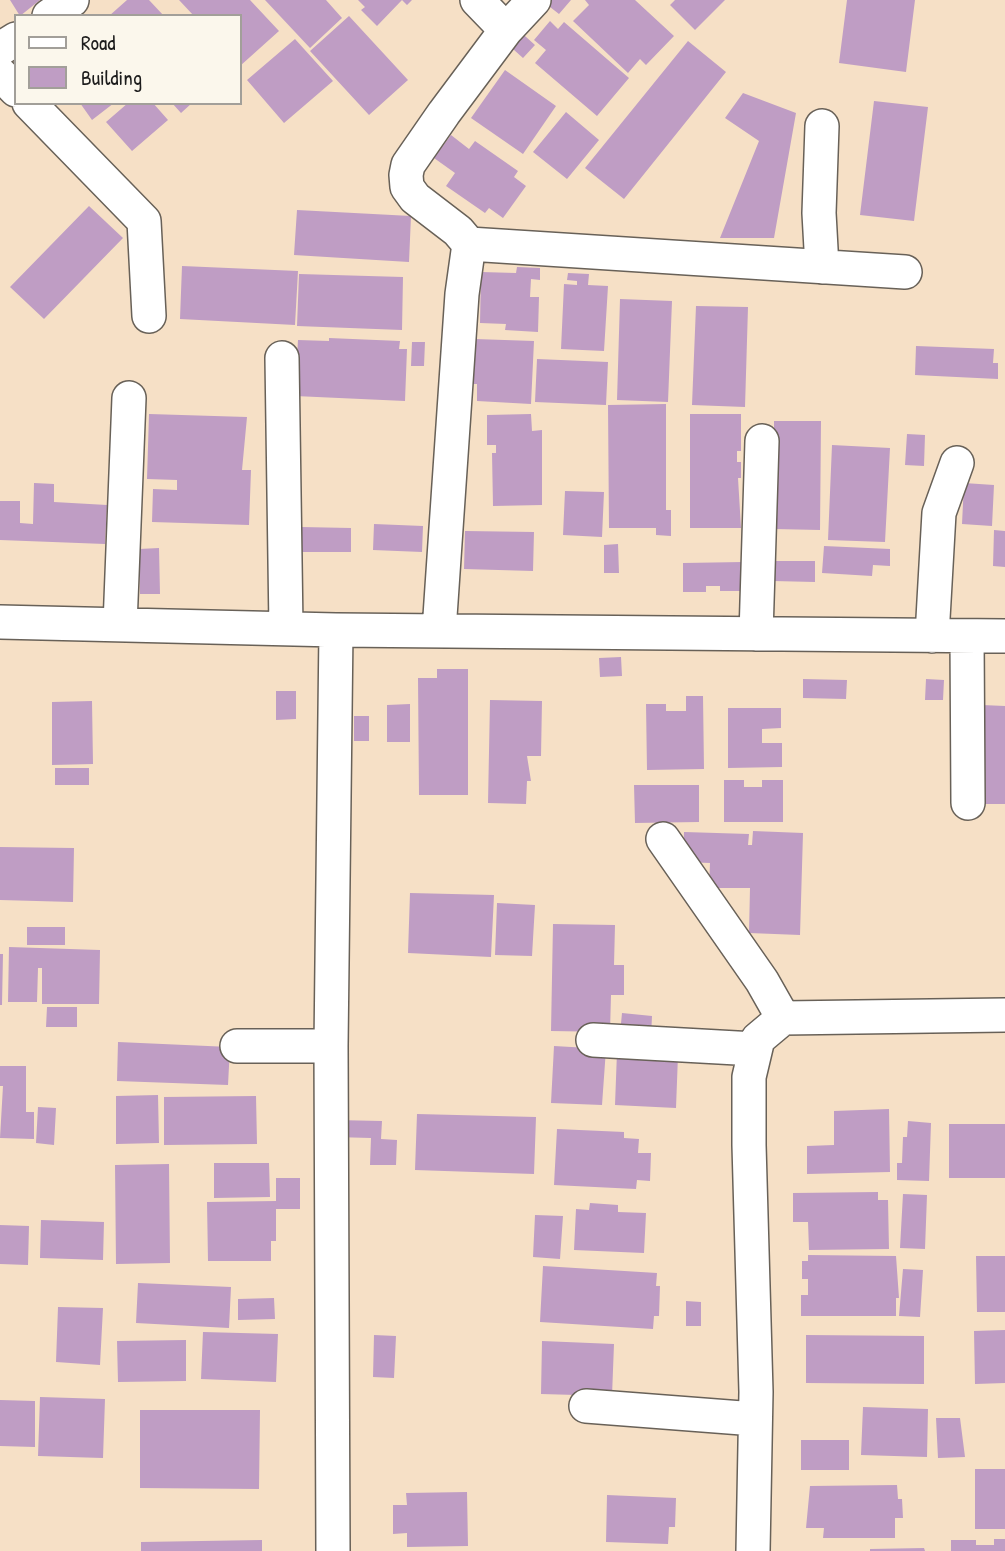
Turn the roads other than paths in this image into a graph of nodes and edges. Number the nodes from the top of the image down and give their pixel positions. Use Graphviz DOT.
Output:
graph roads {
  1 [pos="72,0"];
  2 [pos="477,0"];
  3 [pos="534,0"];
  4 [pos="52,14"];
  5 [pos="506,30"];
  6 [pos="0,74"];
  7 [pos="14,88"];
  8 [pos="31,105"];
  9 [pos="822,126"];
  10 [pos="469,244"];
  11 [pos="822,267"];
  12 [pos="905,272"];
  13 [pos="149,316"];
  14 [pos="282,358"];
  15 [pos="129,398"];
  16 [pos="762,441"];
  17 [pos="957,463"];
  18 [pos="0,622"];
  19 [pos="120,625"];
  20 [pos="286,628"];
  21 [pos="336,630"];
  22 [pos="439,631"];
  23 [pos="756,634"];
  24 [pos="932,636"];
  25 [pos="967,636"];
  26 [pos="1005,636"];
  27 [pos="968,803"];
  28 [pos="663,839"];
  29 [pos="1005,1015"];
  30 [pos="783,1018"];
  31 [pos="593,1040"];
  32 [pos="237,1046"];
  33 [pos="331,1046"];
  34 [pos="755,1049"];
  35 [pos="586,1406"];
  36 [pos="755,1419"];
  37 [pos="333,1551"];
  38 [pos="753,1551"];
  1 -- 4 [label="street"];
  2 -- 5 [label="street"];
  3 -- 5 [label="street"];
  5 -- 10 [label="street"];
  6 -- 7 [label="street"];
  8 -- 13 [label="street"];
  9 -- 11 [label="street"];
  10 -- 11 [label="street"];
  10 -- 22 [label="street"];
  11 -- 12 [label="street"];
  14 -- 20 [label="street"];
  15 -- 19 [label="street"];
  16 -- 23 [label="street"];
  17 -- 24 [label="street"];
  18 -- 19 [label="street"];
  19 -- 20 [label="street"];
  20 -- 21 [label="street"];
  21 -- 22 [label="street"];
  21 -- 33 [label="street"];
  22 -- 23 [label="street"];
  23 -- 24 [label="street"];
  24 -- 25 [label="street"];
  25 -- 26 [label="street"];
  25 -- 27 [label="street"];
  28 -- 30 [label="street"];
  29 -- 30 [label="street"];
  30 -- 34 [label="street"];
  31 -- 34 [label="street"];
  32 -- 33 [label="street"];
  33 -- 37 [label="street"];
  34 -- 36 [label="street"];
  35 -- 36 [label="street"];
  36 -- 38 [label="street"];
}
